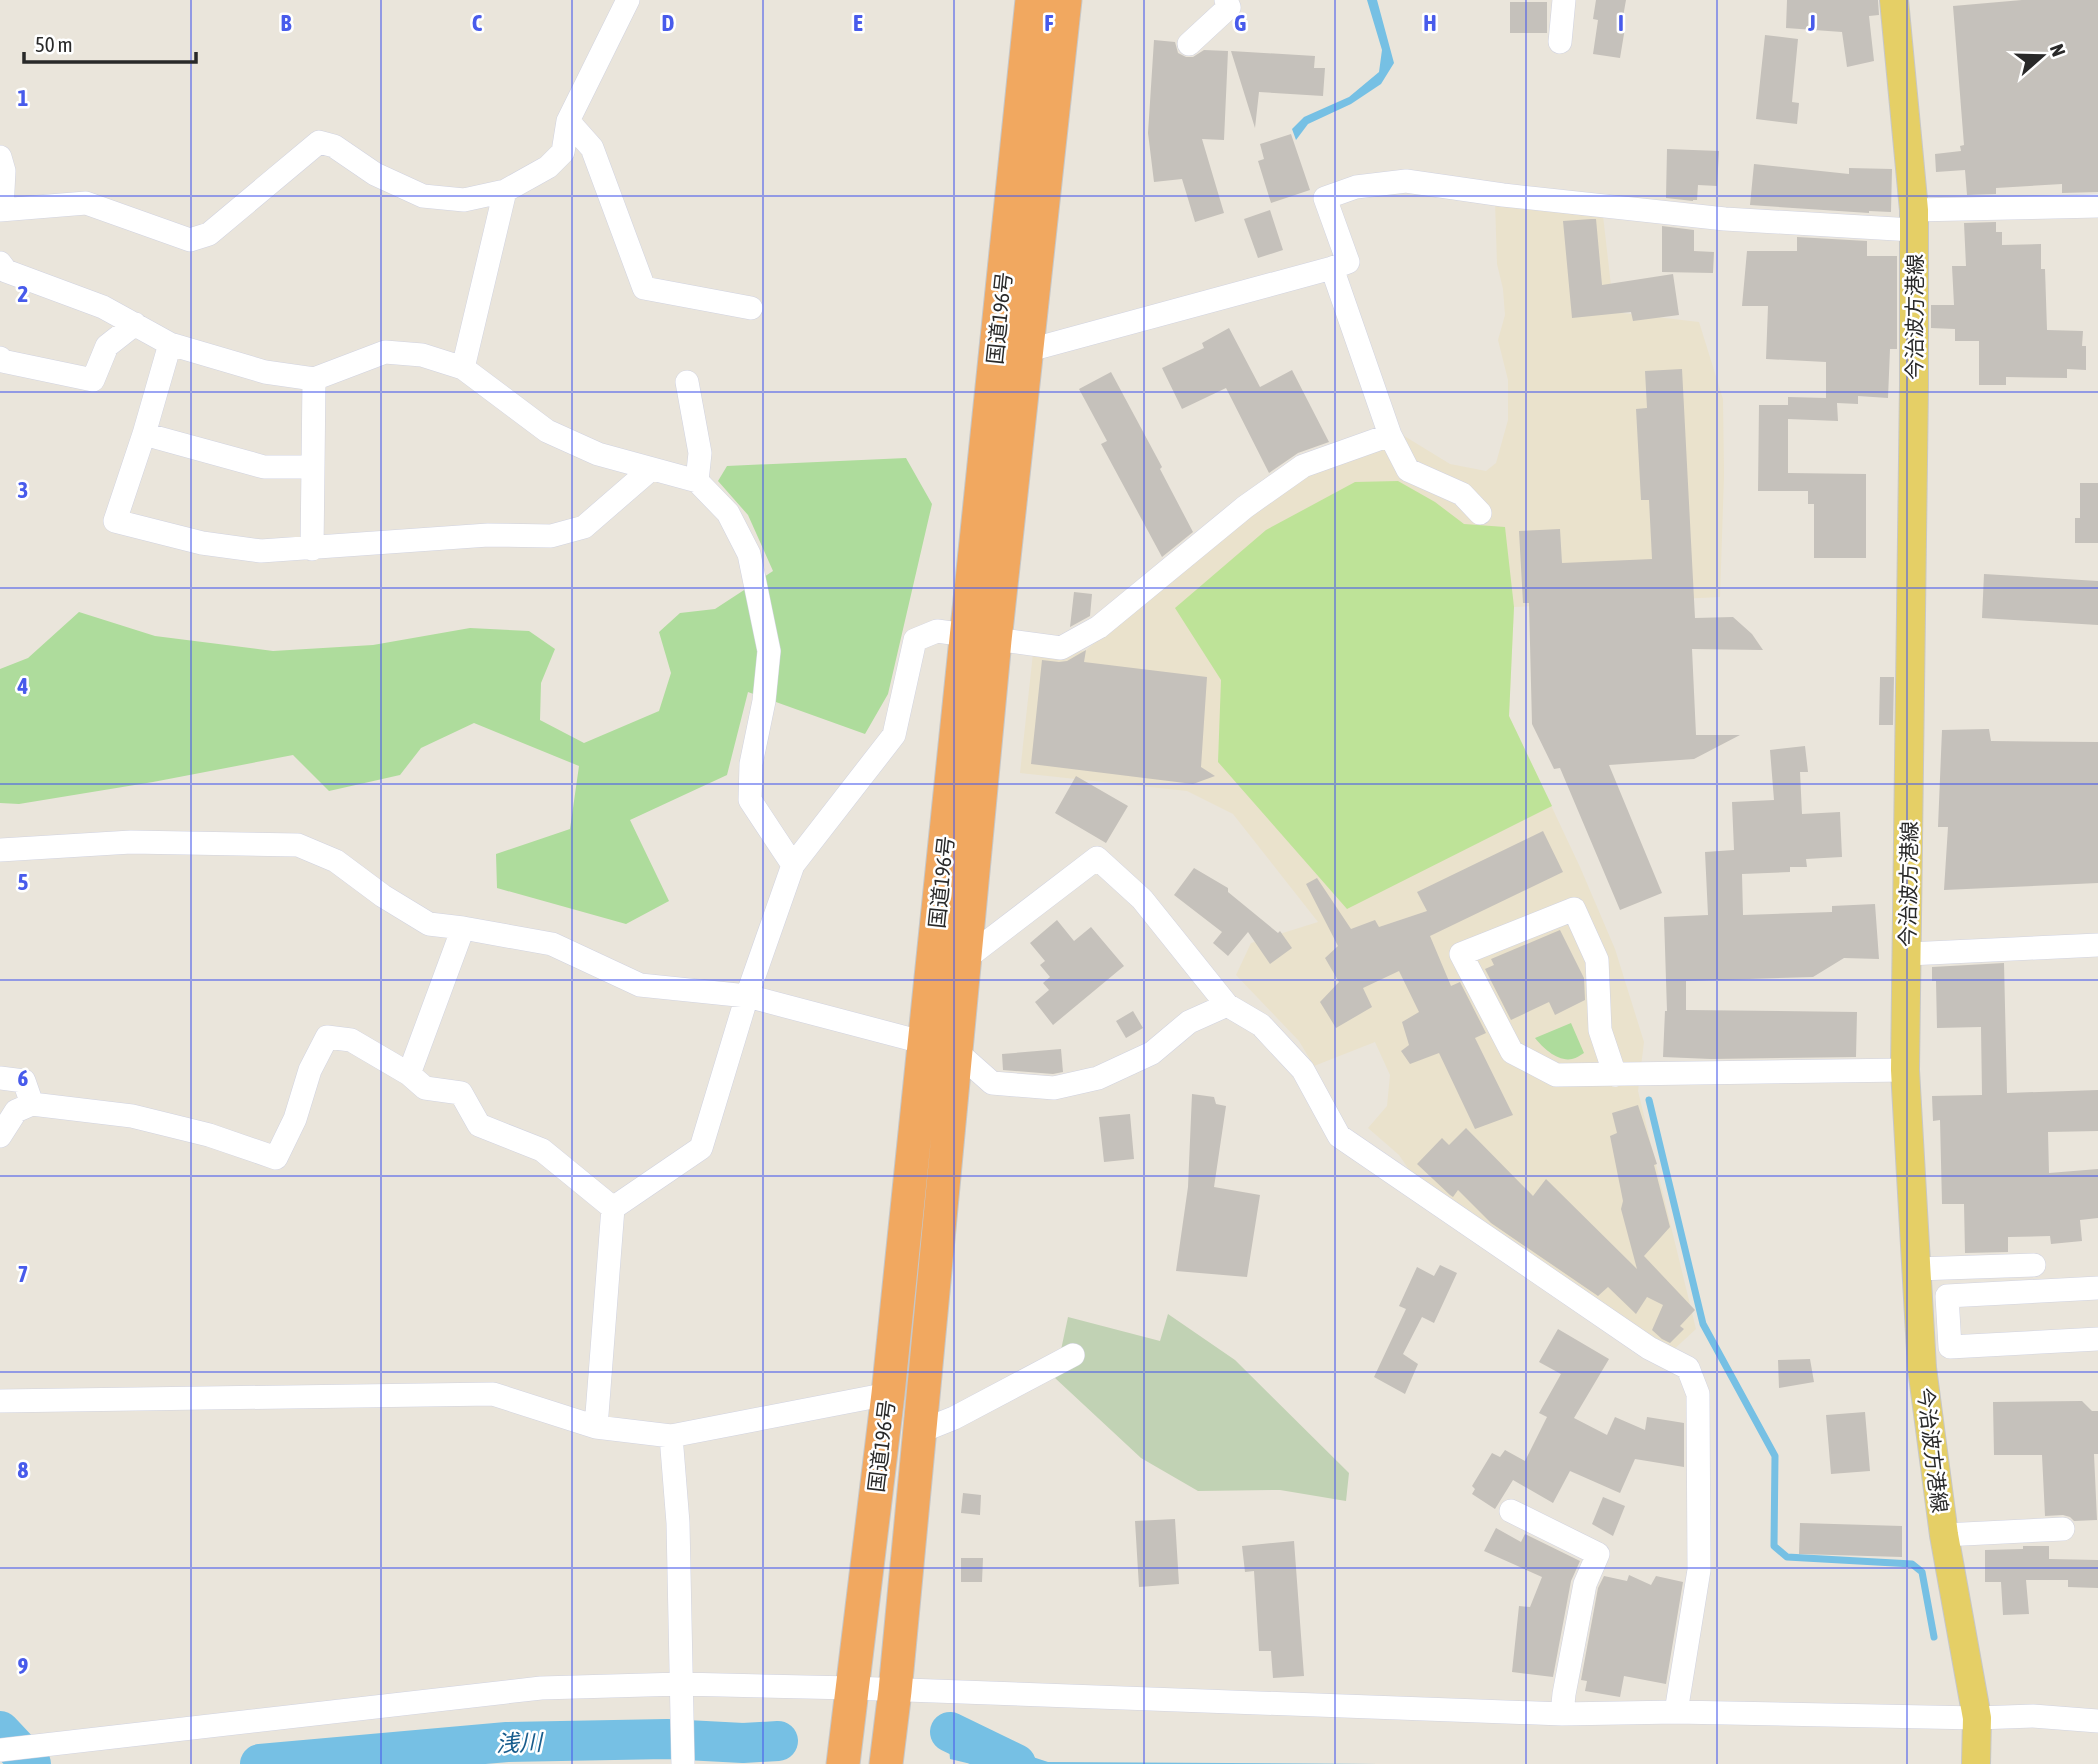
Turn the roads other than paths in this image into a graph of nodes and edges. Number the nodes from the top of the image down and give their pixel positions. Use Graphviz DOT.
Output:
graph roads {
  1 [pos="628,0"];
  2 [pos="1032,0"];
  3 [pos="1065,0"];
  4 [pos="1226,0"];
  5 [pos="1564,0"];
  6 [pos="1895,0"];
  7 [pos="1560,42"];
  8 [pos="1189,44"];
  9 [pos="568,121"];
  10 [pos="0,157"];
  11 [pos="505,191"];
  12 [pos="2098,206"];
  13 [pos="1,210"];
  14 [pos="1914,220"];
  15 [pos="0,262"];
  16 [pos="1332,268"];
  17 [pos="751,308"];
  18 [pos="135,324"];
  19 [pos="170,344"];
  20 [pos="1026,351"];
  21 [pos="0,358"];
  22 [pos="463,368"];
  23 [pos="314,379"];
  24 [pos="687,382"];
  25 [pos="144,435"];
  26 [pos="1390,435"];
  27 [pos="313,467"];
  28 [pos="651,469"];
  29 [pos="697,481"];
  30 [pos="1480,513"];
  31 [pos="312,548"];
  32 [pos="980,638"];
  33 [pos="0,850"];
  34 [pos="793,865"];
  35 [pos="463,928"];
  36 [pos="2098,945"];
  37 [pos="1908,954"];
  38 [pos="965,959"];
  39 [pos="747,996"];
  40 [pos="1227,1005"];
  41 [pos="925,1042"];
  42 [pos="956,1051"];
  43 [pos="1905,1070"];
  44 [pos="409,1074"];
  45 [pos="1615,1075"];
  46 [pos="0,1078"];
  47 [pos="32,1104"];
  48 [pos="0,1136"];
  49 [pos="613,1208"];
  50 [pos="2034,1265"];
  51 [pos="1917,1269"];
  52 [pos="2098,1289"];
  53 [pos="2098,1339"];
  54 [pos="1950,1347"];
  55 [pos="1921,1349"];
  56 [pos="1073,1355"];
  57 [pos="888,1394"];
  58 [pos="0,1401"];
  59 [pos="596,1427"];
  60 [pos="919,1432"];
  61 [pos="671,1436"];
  62 [pos="1511,1511"];
  63 [pos="2063,1529"];
  64 [pos="1944,1535"];
  65 [pos="681,1684"];
  66 [pos="851,1688"];
  67 [pos="895,1691"];
  68 [pos="1676,1712"];
  69 [pos="1562,1714"];
  70 [pos="1977,1718"];
  71 [pos="2098,1721"];
  72 [pos="0,1750"];
  73 [pos="683,1764"];
  74 [pos="843,1764"];
  75 [pos="886,1764"];
  76 [pos="1976,1764"];
  1 -- 9 [label="street"];
  2 -- 32 [label="highway, 国道196号"];
  3 -- 20 [label="highway, 国道196号"];
  4 -- 8 [label="street"];
  5 -- 7 [label="street"];
  6 -- 14 [label="main road, 今治波方港線"];
  9 -- 11 [label="street"];
  9 -- 17 [label="street"];
  10 -- 13 [label="street"];
  11 -- 13 [label="street"];
  11 -- 22 [label="street"];
  12 -- 14 [label="street"];
  14 -- 16 [label="street"];
  14 -- 37 [label="main road, 今治波方港線"];
  15 -- 18 [label="street"];
  16 -- 20 [label="street"];
  16 -- 26 [label="street"];
  18 -- 19 [label="street"];
  18 -- 21 [label="street"];
  19 -- 23 [label="street"];
  19 -- 25 [label="street"];
  20 -- 32 [label="highway, 国道196号"];
  22 -- 23 [label="street"];
  22 -- 28 [label="street"];
  23 -- 27 [label="street"];
  24 -- 29 [label="street"];
  25 -- 27 [label="street"];
  25 -- 31 [label="street"];
  26 -- 30 [label="street"];
  26 -- 32 [label="street"];
  27 -- 31 [label="street"];
  28 -- 29 [label="street"];
  28 -- 31 [label="street"];
  29 -- 34 [label="street"];
  32 -- 34 [label="street"];
  32 -- 38 [label="highway, 国道196号"];
  32 -- 41 [label="highway, 国道196号"];
  33 -- 35 [label="street"];
  34 -- 39 [label="street"];
  35 -- 39 [label="street"];
  35 -- 44 [label="street"];
  36 -- 37 [label="street"];
  37 -- 43 [label="main road, 今治波方港線"];
  38 -- 40 [label="street"];
  38 -- 42 [label="highway, 国道196号"];
  39 -- 41 [label="street"];
  39 -- 49 [label="street"];
  40 -- 42 [label="street"];
  40 -- 68 [label="street"];
  41 -- 42 [label="street"];
  41 -- 57 [label="highway, 国道196号"];
  42 -- 60 [label="highway, 国道196号"];
  43 -- 45 [label="street"];
  43 -- 51 [label="main road, 今治波方港線"];
  44 -- 47 [label="street"];
  44 -- 49 [label="street"];
  45 -- 45 [label="street"];
  46 -- 47 [label="street"];
  47 -- 48 [label="street"];
  49 -- 59 [label="street"];
  50 -- 51 [label="street"];
  51 -- 55 [label="main road, 今治波方港線"];
  52 -- 54 [label="street"];
  53 -- 54 [label="street"];
  54 -- 55 [label="street"];
  55 -- 64 [label="main road, 今治波方港線"];
  56 -- 60 [label="street"];
  57 -- 61 [label="street"];
  57 -- 66 [label="highway, 国道196号"];
  58 -- 59 [label="street"];
  59 -- 61 [label="street"];
  60 -- 67 [label="highway, 国道196号"];
  61 -- 65 [label="street"];
  62 -- 69 [label="street"];
  63 -- 64 [label="street"];
  64 -- 70 [label="main road, 今治波方港線"];
  65 -- 66 [label="street"];
  65 -- 72 [label="street"];
  65 -- 73 [label="street"];
  66 -- 67 [label="street"];
  66 -- 74 [label="highway, 国道196号"];
  67 -- 69 [label="street"];
  67 -- 75 [label="highway, 国道196号"];
  68 -- 69 [label="street"];
  68 -- 70 [label="street"];
  70 -- 71 [label="street"];
  70 -- 76 [label="main road, 今治波方港線"];
}
